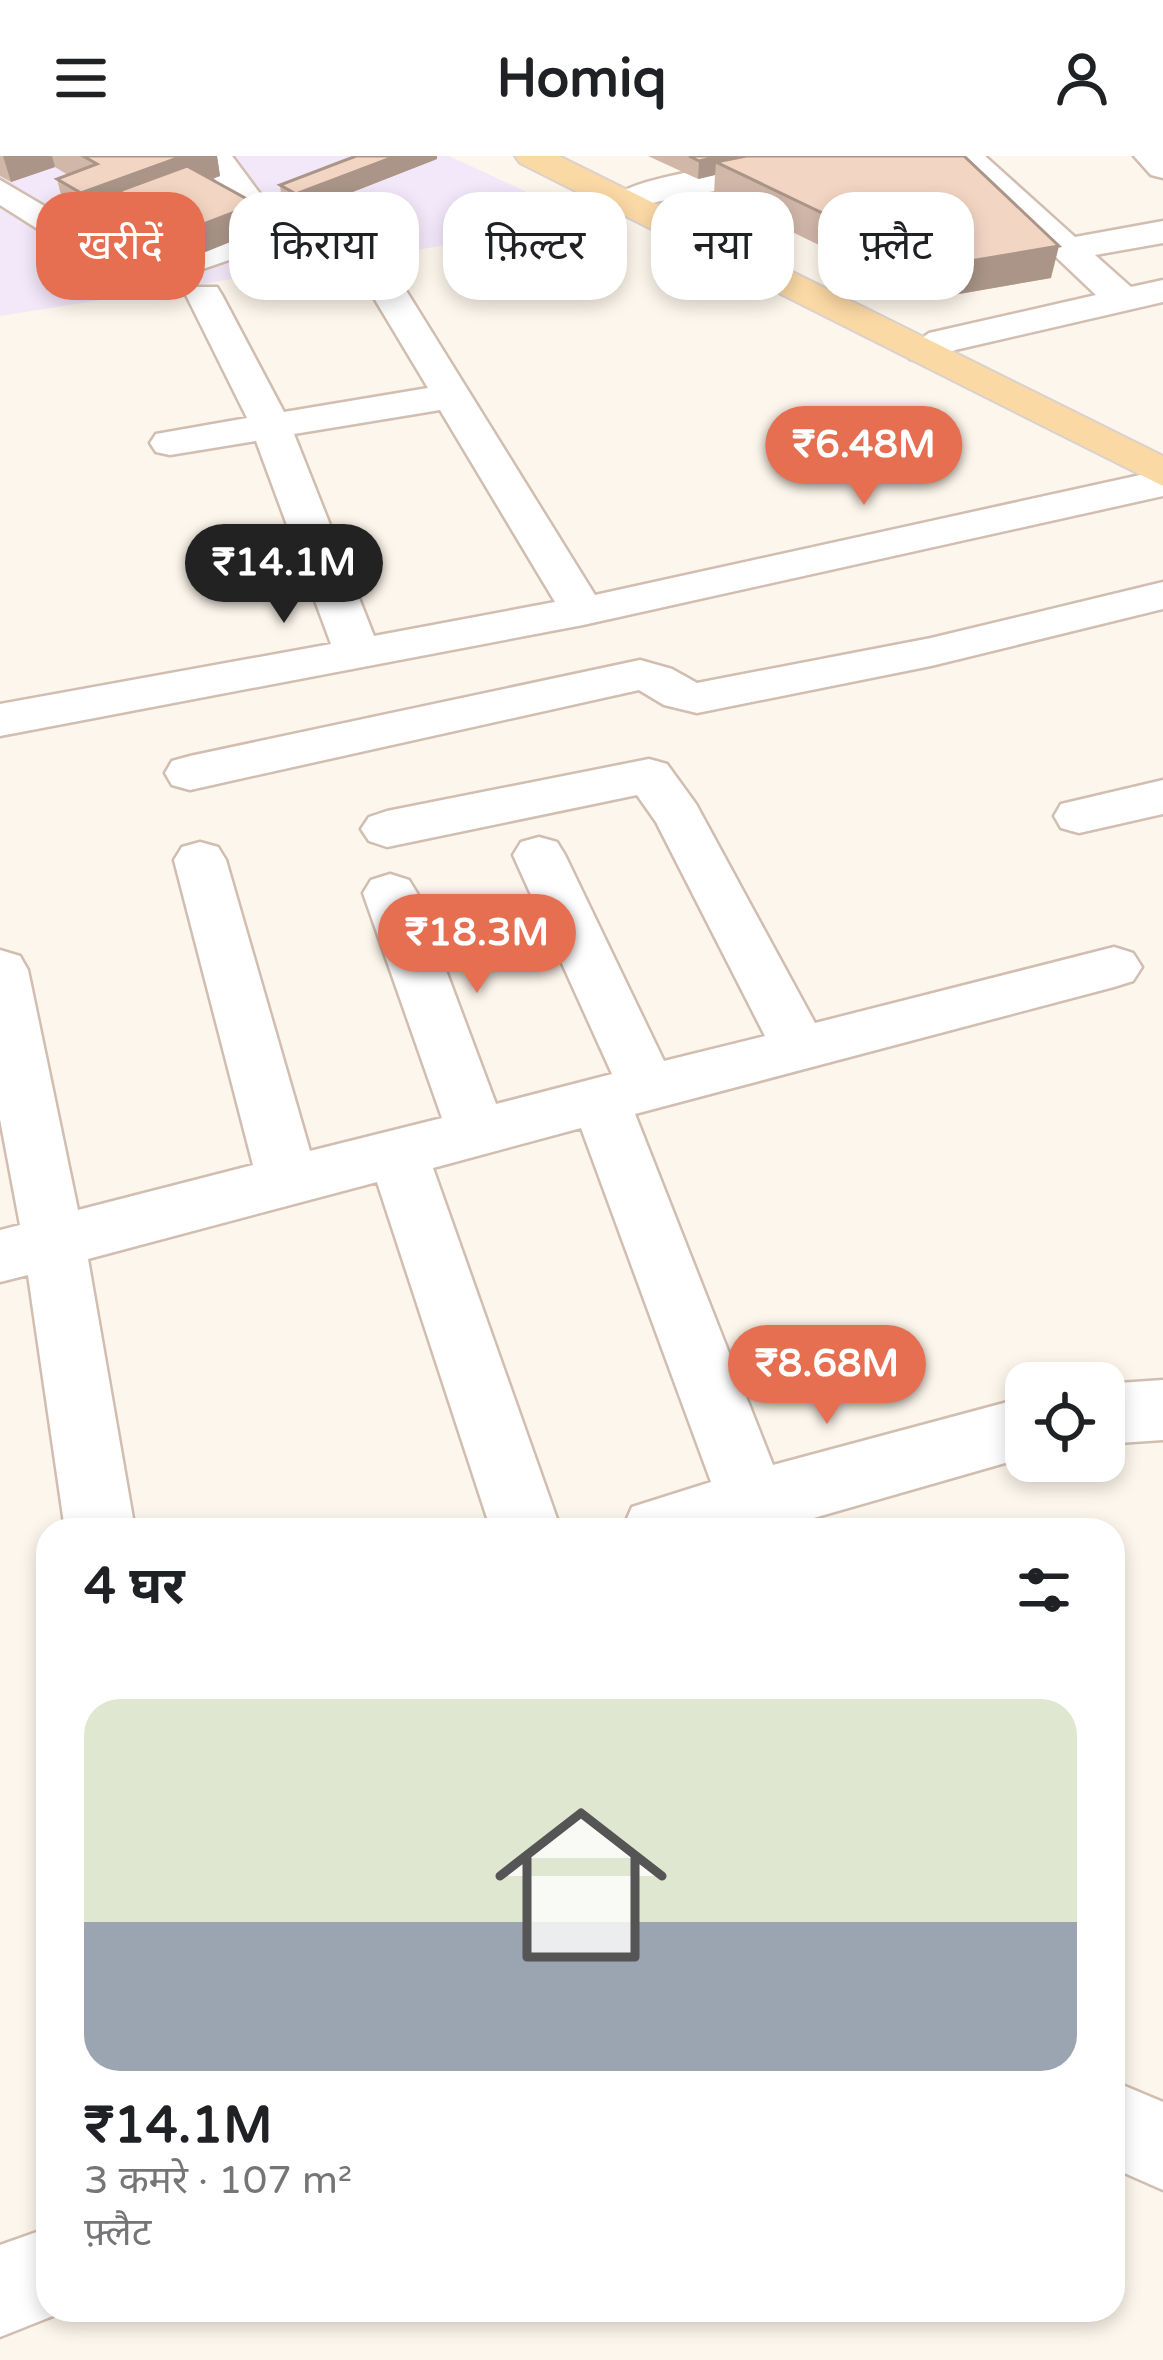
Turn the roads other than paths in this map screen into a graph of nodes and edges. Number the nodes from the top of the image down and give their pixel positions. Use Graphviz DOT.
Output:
graph roads {
  1 [pos="215,156"];
  2 [pos="532,156"];
  3 [pos="570,156"];
  4 [pos="848,156"];
  5 [pos="965,156"];
  6 [pos="1150,156"];
  7 [pos="1163,168"];
  8 [pos="0,190"];
  9 [pos="636,198"];
  10 [pos="1163,232"];
  11 [pos="1065,250"];
  12 [pos="1163,291"];
  13 [pos="205,297"];
  14 [pos="394,300"];
  15 [pos="1123,300"];
  16 [pos="933,345"];
  17 [pos="452,396"];
  18 [pos="271,426"];
  19 [pos="170,443"];
  20 [pos="1163,452"];
  21 [pos="1163,473"];
  22 [pos="1163,483"];
  23 [pos="1163,595"];
  24 [pos="583,610"];
  25 [pos="358,654"];
  26 [pos="0,720"];
  27 [pos="190,772"];
  28 [pos="1163,797"];
  29 [pos="1079,816"];
  30 [pos="387,830"];
  31 [pos="539,855"];
  32 [pos="200,860"];
  33 [pos="390,893"];
  34 [pos="1114,967"];
  35 [pos="0,970"];
  36 [pos="799,1047"];
  37 [pos="622,1092"];
  38 [pos="476,1132"];
  39 [pos="397,1152"];
  40 [pos="288,1181"];
  41 [pos="27,1249"];
  42 [pos="1163,1411"];
  43 [pos="1125,1413"];
  44 [pos="1005,1433"];
  45 [pos="753,1502"];
  46 [pos="97,1518"];
  47 [pos="522,1518"];
  48 [pos="698,1518"];
  49 [pos="1125,2129"];
  50 [pos="1163,2146"];
  51 [pos="36,2278"];
  52 [pos="0,2291"];
  1 -- 8 [label="street"];
  2 -- 9 [label="main road"];
  3 -- 9 [label="main road"];
  4 -- 9 [label="street"];
  5 -- 11 [label="street"];
  6 -- 7 [label="street"];
  9 -- 16 [label="main road"];
  10 -- 11 [label="street"];
  11 -- 15 [label="street"];
  12 -- 15 [label="street"];
  13 -- 18 [label="street"];
  14 -- 17 [label="street"];
  15 -- 16 [label="street"];
  16 -- 20 [label="main road"];
  16 -- 21 [label="main road"];
  17 -- 18 [label="street"];
  17 -- 24 [label="street"];
  18 -- 19 [label="street"];
  18 -- 25 [label="street"];
  22 -- 24 [label="street"];
  23 -- 27 [label="street"];
  24 -- 25 [label="street"];
  25 -- 26 [label="street"];
  28 -- 29 [label="street"];
  30 -- 36 [label="street"];
  31 -- 37 [label="street"];
  32 -- 40 [label="street"];
  33 -- 38 [label="street"];
  34 -- 36 [label="street"];
  35 -- 41 [label="street"];
  36 -- 37 [label="street"];
  37 -- 38 [label="street"];
  37 -- 45 [label="street"];
  38 -- 39 [label="street"];
  39 -- 40 [label="street"];
  39 -- 47 [label="street"];
  40 -- 41 [label="street"];
  41 -- 46 [label="street"];
  42 -- 43 [label="street"];
  44 -- 45 [label="street"];
  45 -- 48 [label="street"];
  49 -- 50 [label="street"];
  51 -- 52 [label="street"];
}
